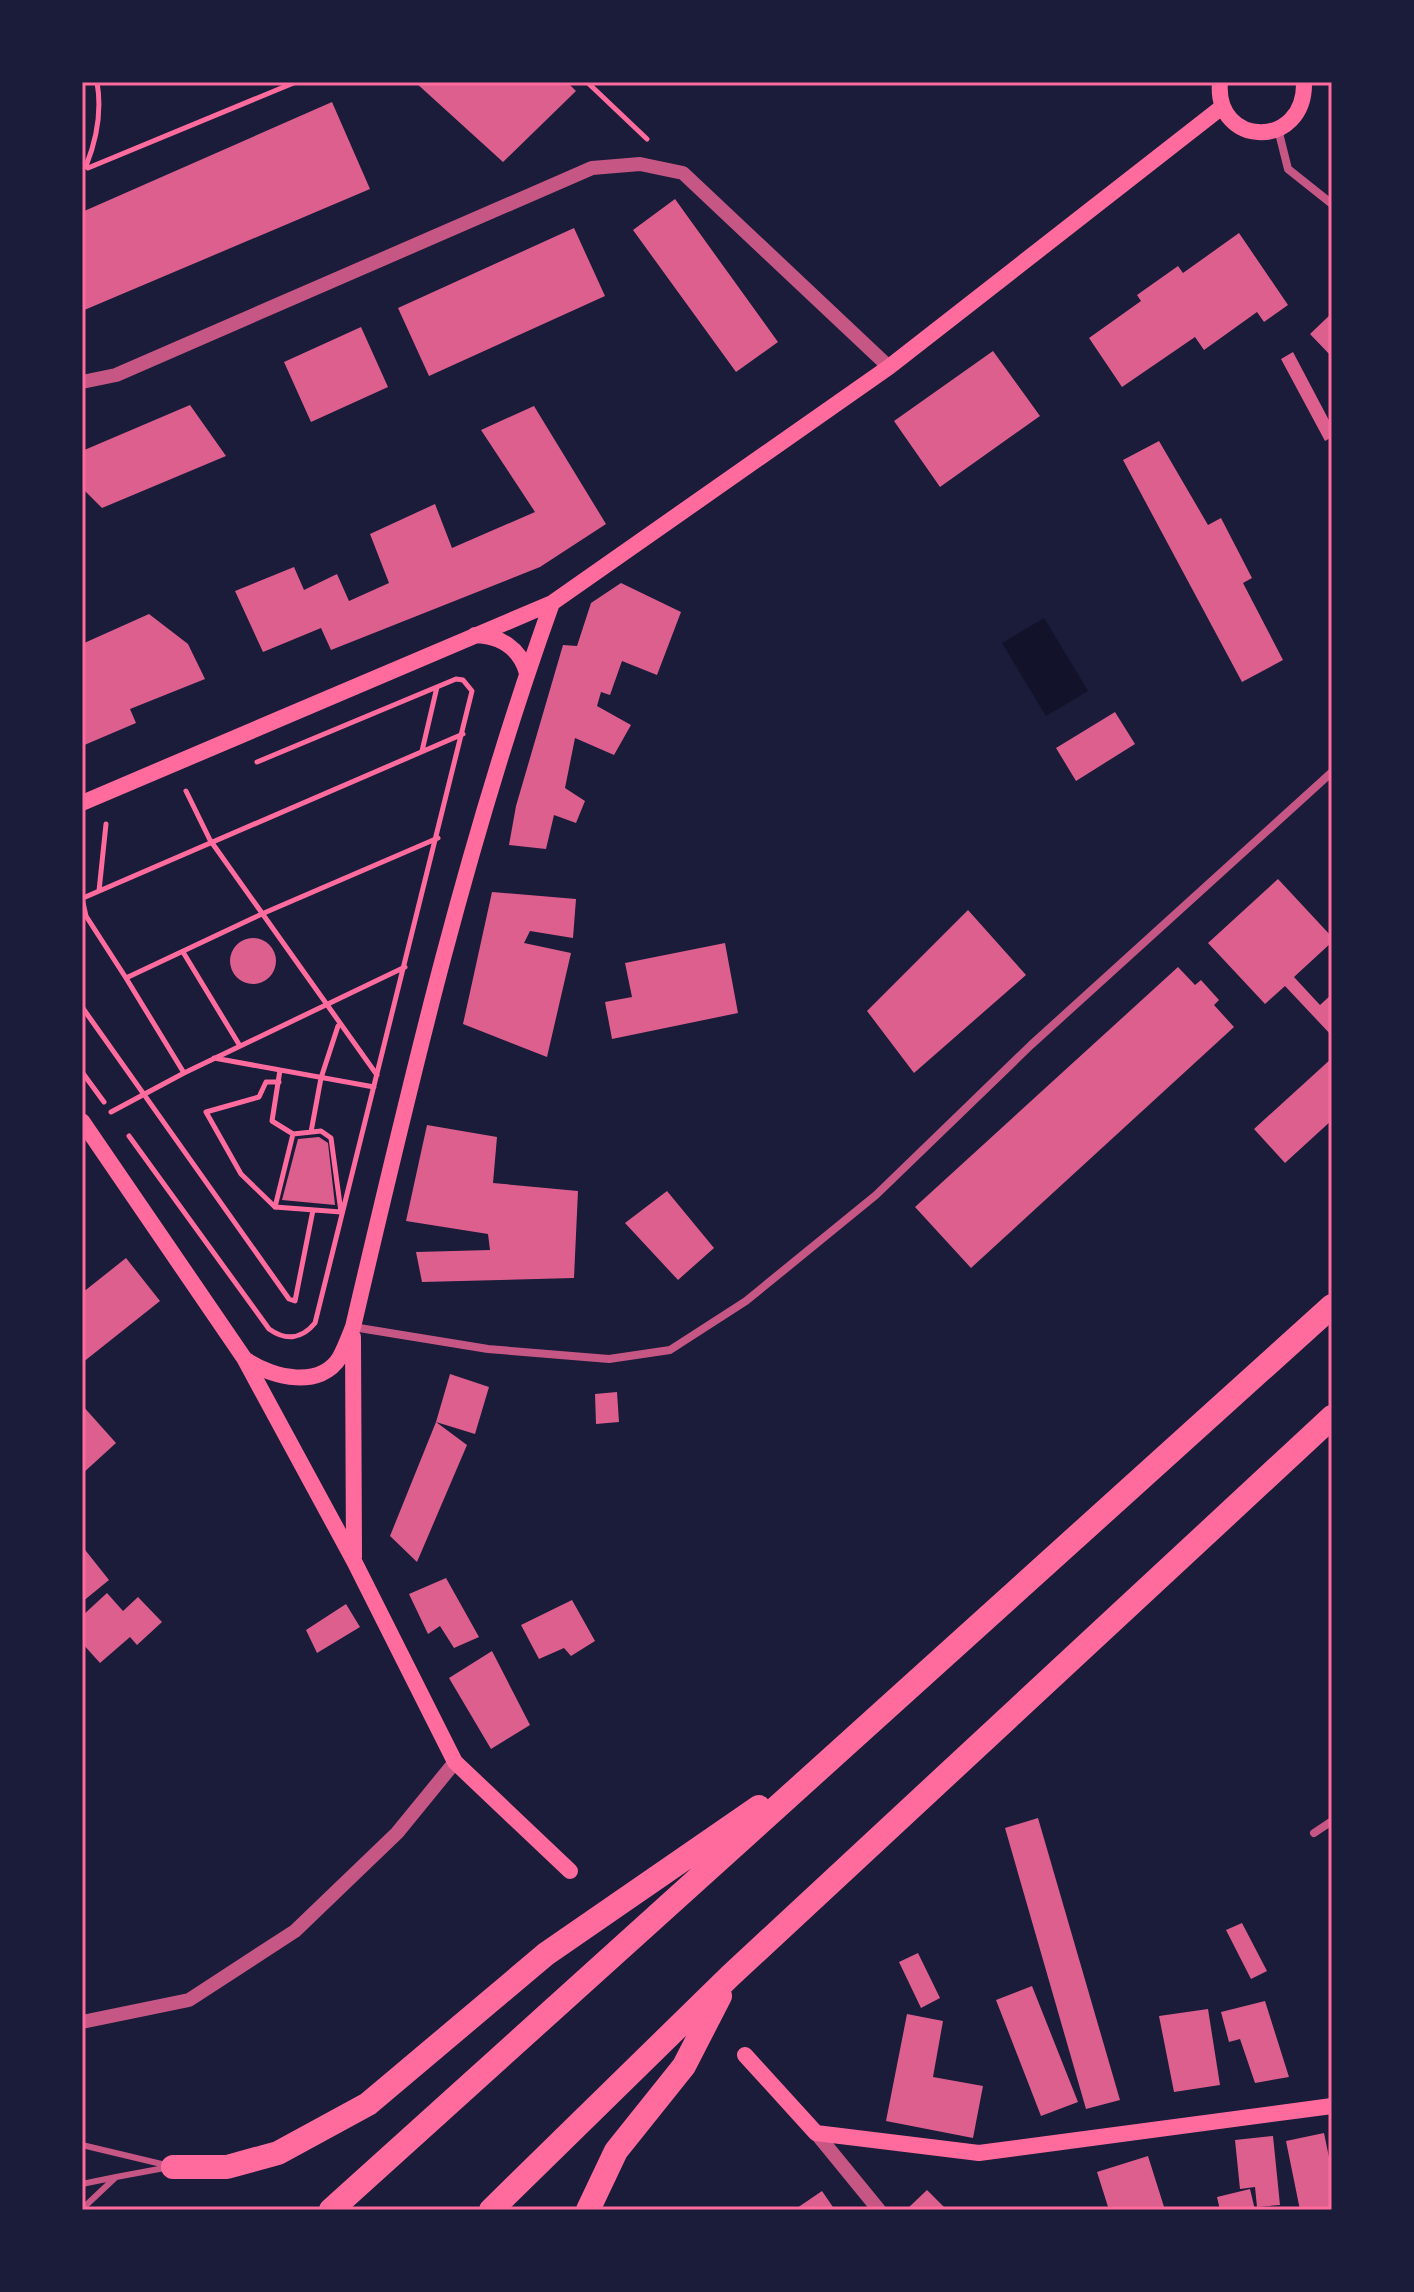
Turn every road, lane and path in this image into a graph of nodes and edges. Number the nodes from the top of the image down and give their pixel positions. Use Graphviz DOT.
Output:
graph roads {
  1 [pos="97,82"];
  2 [pos="296,82"];
  3 [pos="587,82"];
  4 [pos="1220,82"];
  5 [pos="1304,82"];
  6 [pos="1222,107"];
  7 [pos="1278,129"];
  8 [pos="84,165"];
  9 [pos="683,173"];
  10 [pos="1332,204"];
  11 [pos="889,367"];
  12 [pos="82,382"];
  13 [pos="552,603"];
  14 [pos="474,635"];
  15 [pos="527,673"];
  16 [pos="437,686"];
  17 [pos="464,734"];
  18 [pos="422,751"];
  19 [pos="242,768"];
  20 [pos="1332,772"];
  21 [pos="200,785"];
  22 [pos="186,791"];
  23 [pos="173,797"];
  24 [pos="82,803"];
  25 [pos="120,818"];
  26 [pos="106,824"];
  27 [pos="94,829"];
  28 [pos="438,838"];
  29 [pos="210,840"];
  30 [pos="99,891"];
  31 [pos="82,898"];
  32 [pos="264,913"];
  33 [pos="183,952"];
  34 [pos="405,967"];
  35 [pos="126,978"];
  36 [pos="325,1005"];
  37 [pos="83,1009"];
  38 [pos="338,1025"];
  39 [pos="240,1046"];
  40 [pos="214,1058"];
  41 [pos="280,1070"];
  42 [pos="82,1072"];
  43 [pos="184,1073"];
  44 [pos="377,1076"];
  45 [pos="321,1078"];
  46 [pos="279,1082"];
  47 [pos="374,1087"];
  48 [pos="145,1093"];
  49 [pos="111,1112"];
  50 [pos="84,1126"];
  51 [pos="311,1132"];
  52 [pos="293,1134"];
  53 [pos="275,1207"];
  54 [pos="313,1210"];
  55 [pos="1332,1306"];
  56 [pos="353,1327"];
  57 [pos="244,1358"];
  58 [pos="1332,1417"];
  59 [pos="354,1561"];
  60 [pos="837,1754"];
  61 [pos="455,1762"];
  62 [pos="1332,1821"];
  63 [pos="1314,1833"];
  64 [pos="570,1871"];
  65 [pos="730,1976"];
  66 [pos="82,2022"];
  67 [pos="745,2055"];
  68 [pos="1332,2106"];
  69 [pos="816,2133"];
  70 [pos="82,2145"];
  71 [pos="173,2167"];
  72 [pos="116,2177"];
  73 [pos="82,2184"];
  74 [pos="82,2209"];
  75 [pos="331,2210"];
  76 [pos="491,2210"];
  77 [pos="588,2210"];
  78 [pos="879,2210"];
  1 -- 8 [label="path"];
  2 -- 8 [label="path"];
  3 -- 9 [label="path"];
  4 -- 6 [label="main road"];
  5 -- 7 [label="main road"];
  6 -- 7 [label="main road"];
  6 -- 11 [label="main road"];
  7 -- 10 [label="street"];
  9 -- 11 [label="street"];
  9 -- 12 [label="street"];
  11 -- 13 [label="main road"];
  13 -- 14 [label="main road"];
  13 -- 15 [label="main road"];
  14 -- 15 [label="main road"];
  14 -- 24 [label="main road"];
  15 -- 56 [label="main road"];
  16 -- 17 [label="path"];
  16 -- 18 [label="path"];
  16 -- 19 [label="path"];
  17 -- 18 [label="path"];
  17 -- 28 [label="path"];
  18 -- 29 [label="path"];
  20 -- 56 [label="street"];
  21 -- 22 [label="path"];
  22 -- 23 [label="path"];
  22 -- 29 [label="path"];
  25 -- 26 [label="path"];
  26 -- 27 [label="path"];
  26 -- 30 [label="path"];
  28 -- 32 [label="path"];
  28 -- 34 [label="path"];
  29 -- 30 [label="path"];
  29 -- 32 [label="path"];
  30 -- 31 [label="path"];
  31 -- 35 [label="path"];
  32 -- 33 [label="path"];
  32 -- 36 [label="path"];
  33 -- 35 [label="path"];
  33 -- 39 [label="path"];
  34 -- 36 [label="path"];
  34 -- 44 [label="path"];
  35 -- 43 [label="path"];
  36 -- 38 [label="path"];
  36 -- 39 [label="path"];
  37 -- 48 [label="path"];
  38 -- 44 [label="path"];
  38 -- 45 [label="path"];
  39 -- 40 [label="path"];
  40 -- 41 [label="path"];
  40 -- 43 [label="path"];
  41 -- 45 [label="path"];
  41 -- 46 [label="path"];
  42 -- 49 [label="path"];
  43 -- 48 [label="path"];
  44 -- 47 [label="path"];
  45 -- 47 [label="path"];
  45 -- 51 [label="path"];
  46 -- 52 [label="path"];
  46 -- 53 [label="path"];
  47 -- 49 [label="path"];
  48 -- 49 [label="path"];
  48 -- 54 [label="path"];
  50 -- 57 [label="main road"];
  51 -- 52 [label="path"];
  51 -- 54 [label="path"];
  52 -- 53 [label="path"];
  53 -- 54 [label="path"];
  55 -- 60 [label="highway"];
  56 -- 57 [label="main road"];
  56 -- 59 [label="main road"];
  57 -- 59 [label="main road"];
  58 -- 65 [label="highway"];
  59 -- 61 [label="main road"];
  60 -- 71 [label="highway"];
  60 -- 75 [label="highway"];
  61 -- 64 [label="main road"];
  61 -- 66 [label="street"];
  62 -- 63 [label="street"];
  65 -- 76 [label="highway"];
  65 -- 77 [label="highway"];
  67 -- 69 [label="main road"];
  68 -- 69 [label="main road"];
  69 -- 78 [label="street"];
  70 -- 71 [label="lane"];
  71 -- 72 [label="lane"];
  72 -- 73 [label="lane"];
  72 -- 74 [label="lane"];
}
